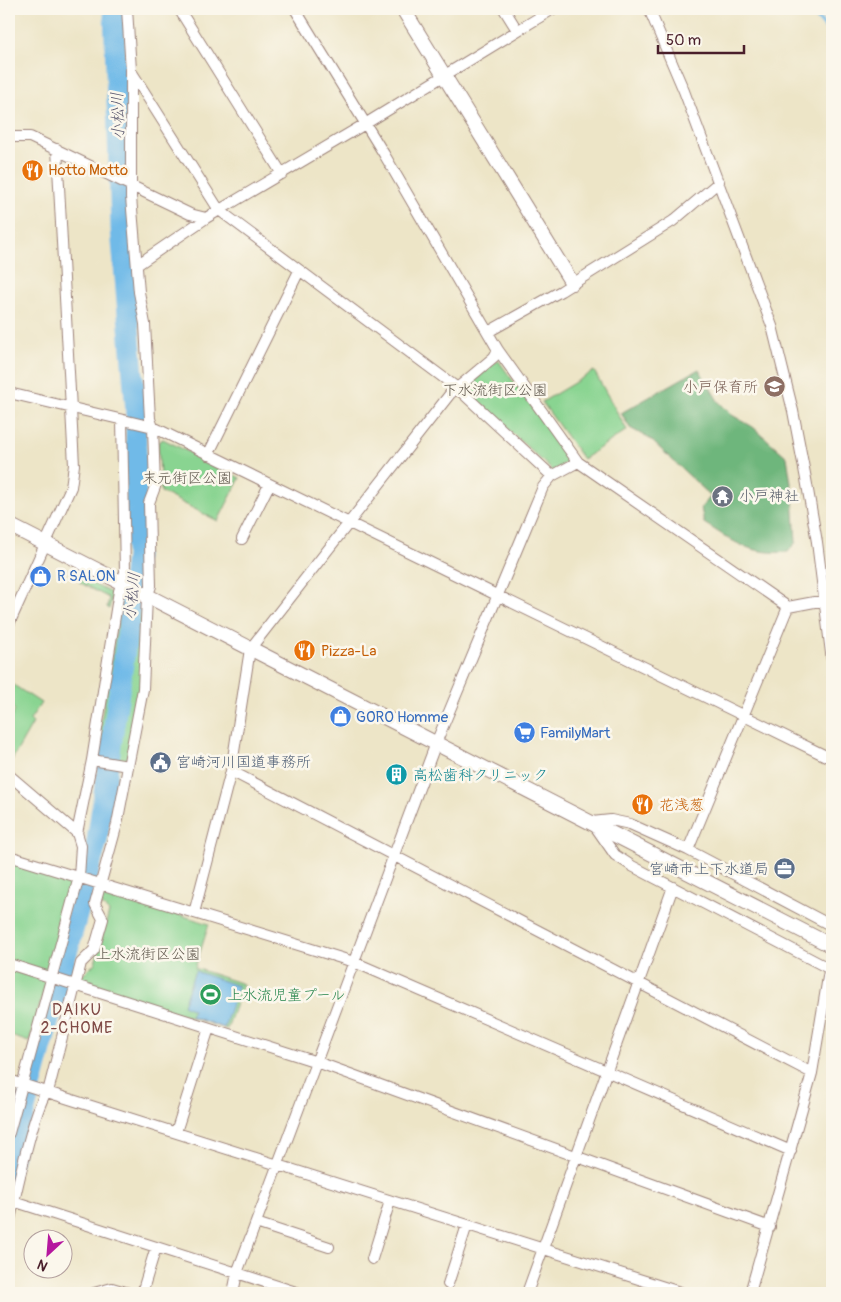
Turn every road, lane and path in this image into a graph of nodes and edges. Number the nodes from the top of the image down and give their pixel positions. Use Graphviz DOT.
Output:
graph roads {
  1 [pos="127,9"];
  2 [pos="179,9"];
  3 [pos="295,9"];
  4 [pos="403,9"];
  5 [pos="504,9"];
  6 [pos="553,9"];
  7 [pos="648,9"];
  8 [pos="517,30"];
  9 [pos="131,70"];
  10 [pos="445,74"];
  11 [pos="365,124"];
  12 [pos="9,138"];
  13 [pos="57,149"];
  14 [pos="282,174"];
  15 [pos="719,182"];
  16 [pos="131,186"];
  17 [pos="219,210"];
  18 [pos="206,218"];
  19 [pos="138,265"];
  20 [pos="299,270"];
  21 [pos="572,283"];
  22 [pos="488,332"];
  23 [pos="498,350"];
  24 [pos="456,387"];
  25 [pos="9,393"];
  26 [pos="71,407"];
  27 [pos="122,420"];
  28 [pos="153,427"];
  29 [pos="208,455"];
  30 [pos="578,462"];
  31 [pos="552,476"];
  32 [pos="269,485"];
  33 [pos="348,524"];
  34 [pos="9,525"];
  35 [pos="242,539"];
  36 [pos="45,542"];
  37 [pos="123,584"];
  38 [pos="147,596"];
  39 [pos="498,597"];
  40 [pos="825,600"];
  41 [pos="788,607"];
  42 [pos="9,624"];
  43 [pos="250,649"];
  44 [pos="832,661"];
  45 [pos="744,717"];
  46 [pos="436,743"];
  47 [pos="832,759"];
  48 [pos="92,760"];
  49 [pos="128,766"];
  50 [pos="230,771"];
  51 [pos="9,775"];
  52 [pos="592,822"];
  53 [pos="78,833"];
  54 [pos="688,850"];
  55 [pos="9,856"];
  56 [pos="394,856"];
  57 [pos="79,878"];
  58 [pos="100,884"];
  59 [pos="673,887"];
  60 [pos="194,913"];
  61 [pos="832,926"];
  62 [pos="831,958"];
  63 [pos="354,962"];
  64 [pos="9,964"];
  65 [pos="51,977"];
  66 [pos="638,982"];
  67 [pos="76,985"];
  68 [pos="208,1028"];
  69 [pos="317,1062"];
  70 [pos="607,1072"];
  71 [pos="812,1073"];
  72 [pos="9,1080"];
  73 [pos="22,1084"];
  74 [pos="44,1092"];
  75 [pos="176,1132"];
  76 [pos="9,1133"];
  77 [pos="791,1151"];
  78 [pos="576,1158"];
  79 [pos="278,1166"];
  80 [pos="12,1200"];
  81 [pos="390,1201"];
  82 [pos="9,1223"];
  83 [pos="256,1223"];
  84 [pos="467,1226"];
  85 [pos="770,1227"];
  86 [pos="156,1247"];
  87 [pos="329,1247"];
  88 [pos="544,1248"];
  89 [pos="372,1259"];
  90 [pos="237,1273"];
  91 [pos="448,1284"];
  92 [pos="94,1293"];
  93 [pos="129,1293"];
  94 [pos="142,1293"];
  95 [pos="234,1293"];
  96 [pos="300,1293"];
  97 [pos="527,1293"];
  98 [pos="683,1293"];
  99 [pos="750,1293"];
  1 -- 9 [label="street"];
  2 -- 14 [label="street"];
  3 -- 11 [label="street"];
  4 -- 10 [label="street"];
  5 -- 8 [label="street"];
  6 -- 8 [label="street"];
  7 -- 15 [label="street"];
  8 -- 10 [label="street"];
  9 -- 16 [label="street"];
  9 -- 17 [label="street"];
  10 -- 11 [label="street"];
  10 -- 21 [label="street"];
  11 -- 14 [label="street"];
  11 -- 22 [label="street"];
  12 -- 13 [label="street"];
  13 -- 16 [label="street"];
  13 -- 26 [label="street"];
  14 -- 17 [label="street"];
  15 -- 21 [label="street"];
  15 -- 40 [label="street"];
  16 -- 18 [label="street"];
  16 -- 19 [label="street"];
  17 -- 18 [label="street"];
  17 -- 20 [label="street"];
  18 -- 19 [label="street"];
  19 -- 28 [label="street"];
  20 -- 24 [label="street"];
  20 -- 29 [label="street"];
  21 -- 22 [label="street"];
  22 -- 23 [label="street"];
  23 -- 24 [label="street"];
  23 -- 30 [label="street"];
  24 -- 31 [label="street"];
  24 -- 33 [label="street"];
  25 -- 26 [label="street"];
  26 -- 27 [label="street"];
  26 -- 36 [label="street"];
  27 -- 28 [label="street"];
  27 -- 37 [label="street"];
  28 -- 29 [label="street"];
  28 -- 38 [label="street"];
  29 -- 32 [label="street"];
  30 -- 31 [label="street"];
  30 -- 41 [label="street"];
  31 -- 39 [label="street"];
  32 -- 33 [label="street"];
  32 -- 35 [label="street"];
  33 -- 39 [label="street"];
  33 -- 43 [label="street"];
  34 -- 36 [label="street"];
  36 -- 37 [label="street"];
  36 -- 42 [label="street"];
  37 -- 38 [label="street"];
  37 -- 48 [label="street"];
  38 -- 43 [label="street"];
  38 -- 49 [label="street"];
  39 -- 45 [label="street"];
  39 -- 46 [label="street"];
  40 -- 41 [label="street"];
  40 -- 44 [label="street"];
  41 -- 45 [label="street"];
  43 -- 46 [label="street"];
  43 -- 50 [label="street"];
  45 -- 47 [label="street"];
  45 -- 54 [label="street"];
  46 -- 52 [label="street"];
  46 -- 56 [label="street"];
  48 -- 49 [label="street"];
  48 -- 53 [label="street"];
  49 -- 58 [label="street"];
  50 -- 56 [label="street"];
  50 -- 60 [label="street"];
  51 -- 53 [label="street"];
  52 -- 54 [label="street"];
  52 -- 59 [label="street"];
  52 -- 62 [label="street"];
  53 -- 57 [label="street"];
  54 -- 61 [label="street"];
  55 -- 57 [label="street"];
  56 -- 63 [label="street"];
  56 -- 66 [label="street"];
  57 -- 58 [label="street"];
  57 -- 65 [label="street"];
  58 -- 60 [label="street"];
  58 -- 67 [label="street"];
  59 -- 62 [label="street"];
  59 -- 66 [label="street"];
  60 -- 63 [label="street"];
  62 -- 71 [label="street"];
  63 -- 69 [label="street"];
  63 -- 70 [label="street"];
  64 -- 65 [label="street"];
  65 -- 67 [label="street"];
  65 -- 73 [label="street"];
  66 -- 70 [label="street"];
  66 -- 71 [label="street"];
  67 -- 68 [label="street"];
  67 -- 74 [label="street"];
  68 -- 69 [label="street"];
  68 -- 75 [label="street"];
  69 -- 78 [label="street"];
  69 -- 79 [label="street"];
  70 -- 77 [label="street"];
  70 -- 78 [label="street"];
  71 -- 77 [label="street"];
  72 -- 73 [label="street"];
  73 -- 74 [label="street"];
  73 -- 76 [label="street"];
  74 -- 75 [label="street"];
  74 -- 80 [label="street"];
  75 -- 79 [label="street"];
  77 -- 85 [label="street"];
  78 -- 85 [label="street"];
  78 -- 88 [label="street"];
  79 -- 81 [label="street"];
  79 -- 83 [label="street"];
  80 -- 82 [label="street"];
  80 -- 86 [label="street"];
  81 -- 84 [label="street"];
  81 -- 89 [label="street"];
  83 -- 87 [label="street"];
  83 -- 90 [label="street"];
  84 -- 88 [label="street"];
  84 -- 91 [label="street"];
  85 -- 99 [label="street"];
  86 -- 90 [label="street"];
  86 -- 94 [label="street"];
  88 -- 97 [label="street"];
  88 -- 98 [label="street"];
  90 -- 95 [label="street"];
  90 -- 96 [label="street"];
  92 -- 93 [label="street"];
}
